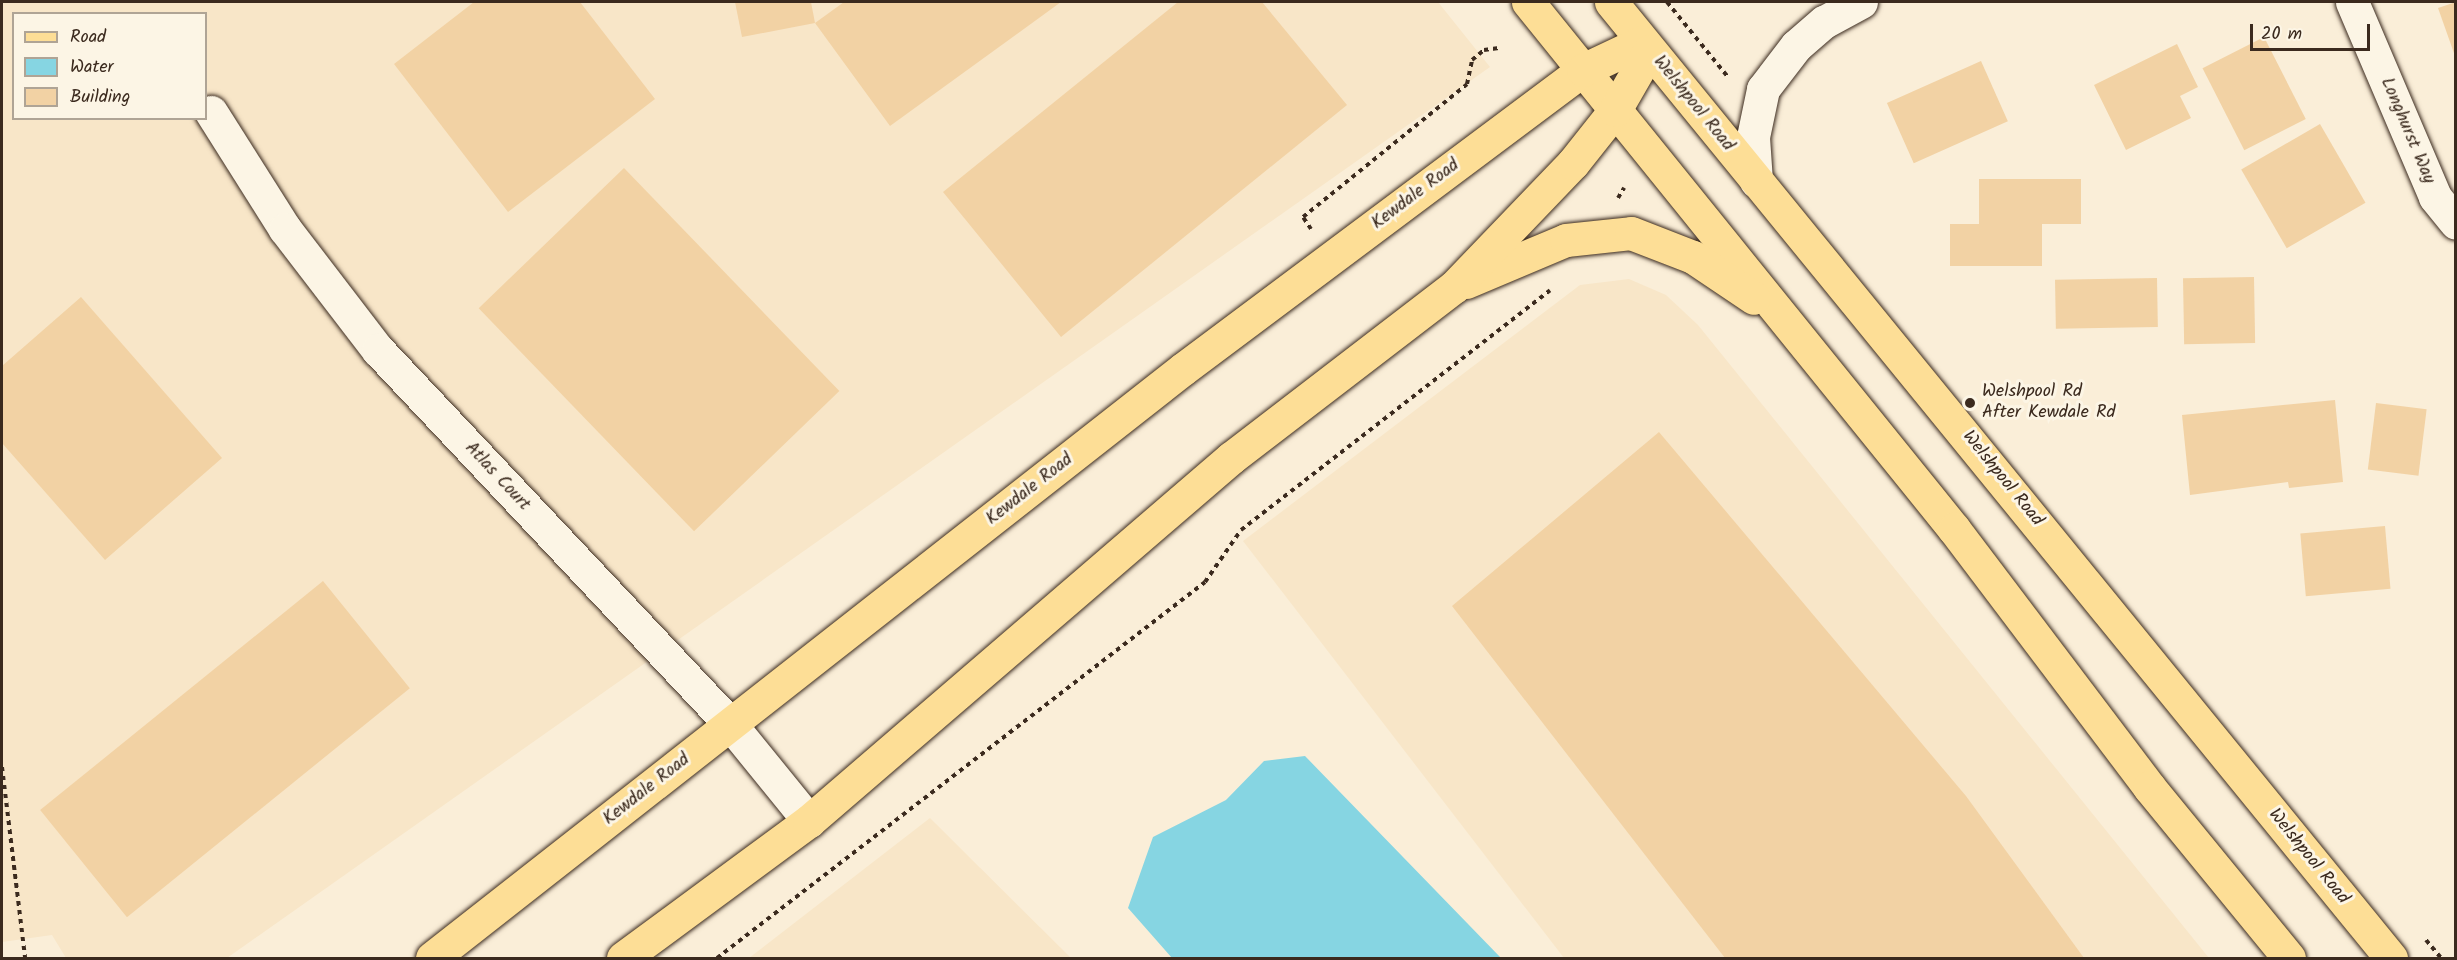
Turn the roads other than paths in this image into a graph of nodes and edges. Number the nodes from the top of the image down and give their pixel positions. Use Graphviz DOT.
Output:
graph roads {
  1 [pos="1528,2"];
  2 [pos="1611,2"];
  3 [pos="1861,2"];
  4 [pos="2352,2"];
  5 [pos="1646,46"];
  6 [pos="1583,70"];
  7 [pos="1615,110"];
  8 [pos="212,112"];
  9 [pos="1756,181"];
  10 [pos="2456,223"];
  11 [pos="1454,287"];
  12 [pos="1787,322"];
  13 [pos="731,725"];
  14 [pos="809,821"];
  15 [pos="432,958"];
  16 [pos="623,958"];
  17 [pos="2289,958"];
  18 [pos="2391,958"];
  1 -- 6 [label="main road"];
  2 -- 5 [label="main road, Welshpool Road"];
  3 -- 9 [label="street"];
  4 -- 10 [label="street, Longhurst Way"];
  5 -- 6 [label="main road, Kewdale Road"];
  5 -- 7 [label="main road"];
  5 -- 9 [label="main road, Welshpool Road"];
  6 -- 7 [label="main road"];
  6 -- 13 [label="main road, Kewdale Road"];
  7 -- 11 [label="main road"];
  7 -- 12 [label="main road"];
  8 -- 13 [label="street, Atlas Court"];
  9 -- 18 [label="main road, Welshpool Road"];
  11 -- 12 [label="main road"];
  11 -- 14 [label="main road"];
  12 -- 17 [label="main road"];
  13 -- 14 [label="street, Atlas Court"];
  13 -- 15 [label="main road, Kewdale Road"];
  14 -- 16 [label="main road"];
}
